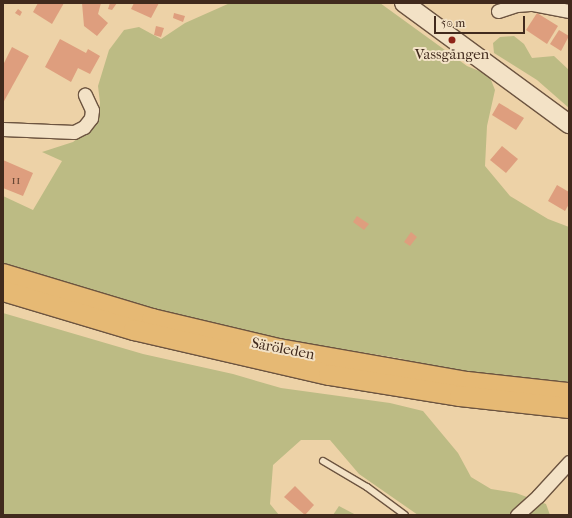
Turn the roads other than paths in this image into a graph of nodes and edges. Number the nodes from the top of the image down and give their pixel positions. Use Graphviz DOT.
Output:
graph roads {
  1 [pos="404,3"];
  2 [pos="498,11"];
  3 [pos="569,11"];
  4 [pos="85,95"];
  5 [pos="569,124"];
  6 [pos="3,129"];
  7 [pos="3,274"];
  8 [pos="3,291"];
  9 [pos="569,393"];
  10 [pos="569,408"];
  11 [pos="323,461"];
  12 [pos="569,462"];
  13 [pos="405,515"];
  14 [pos="517,515"];
  1 -- 5 [label="street"];
  2 -- 3 [label="street"];
  4 -- 6 [label="street"];
  7 -- 9 [label="main road, Säröleden"];
  8 -- 10 [label="main road, Säröleden"];
  11 -- 13 [label="lane"];
  12 -- 14 [label="street"];
}
